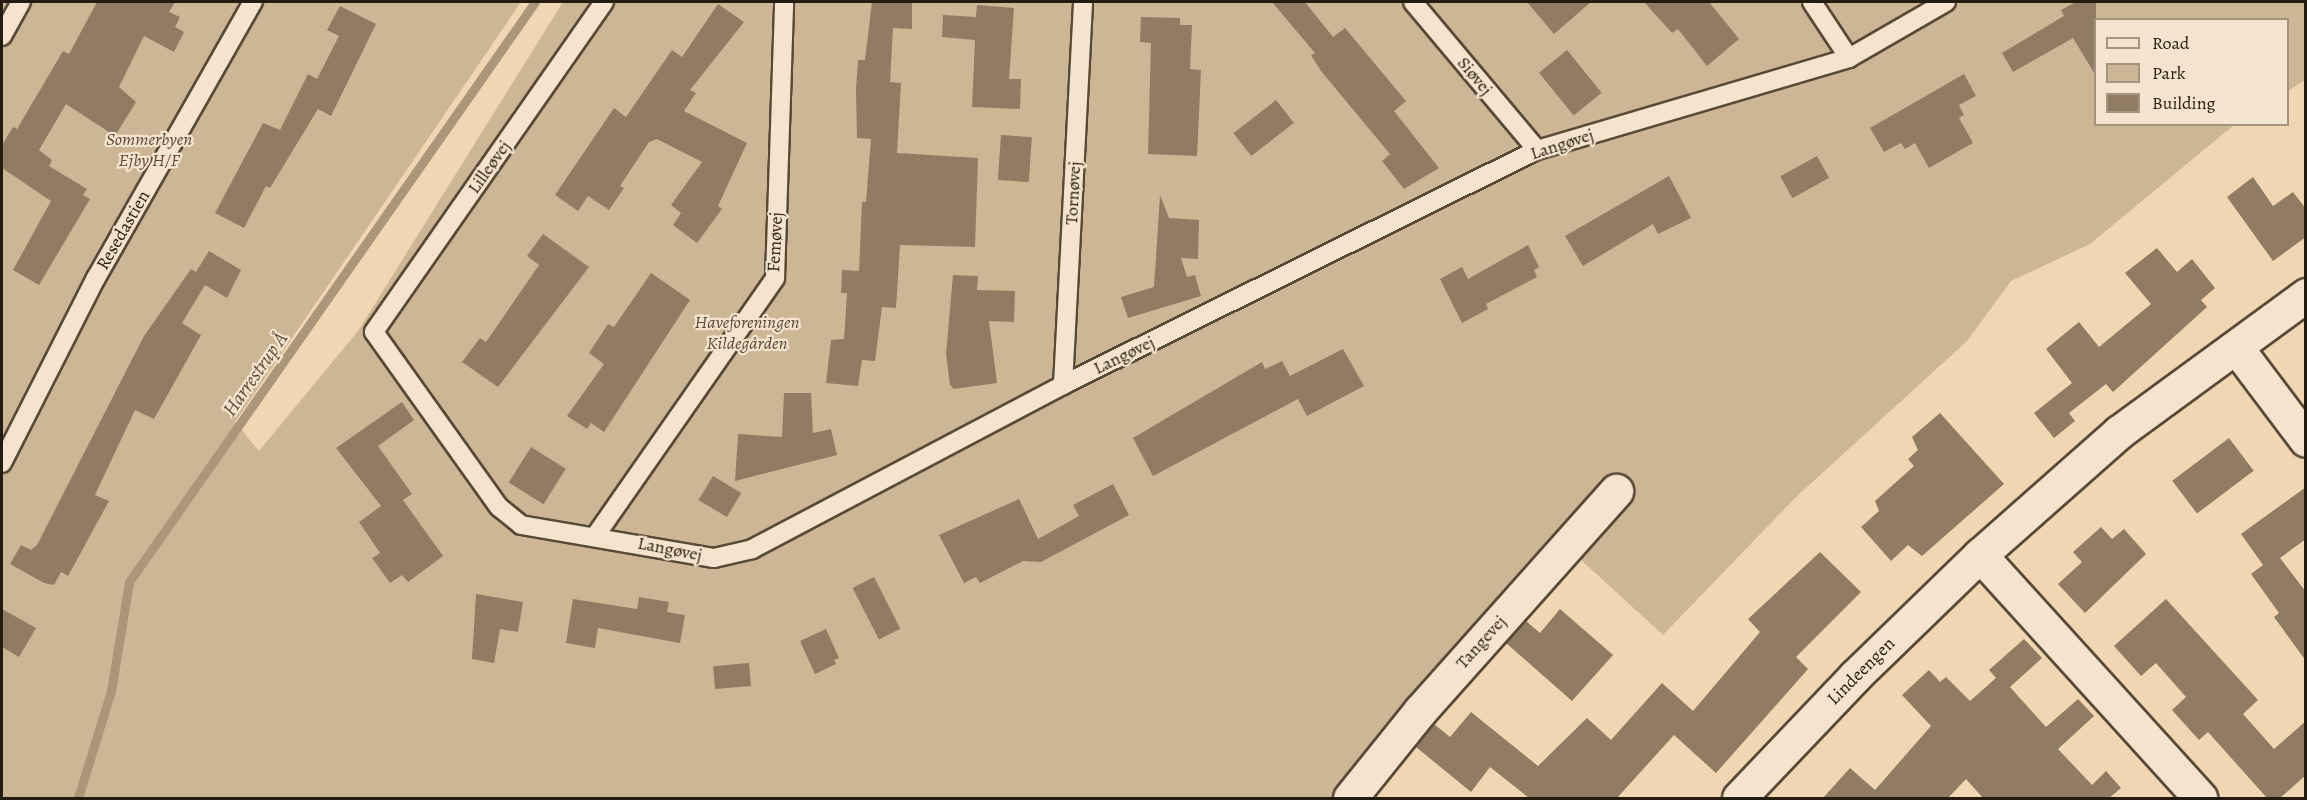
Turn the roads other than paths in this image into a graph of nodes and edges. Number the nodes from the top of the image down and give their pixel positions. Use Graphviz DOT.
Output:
graph roads {
  1 [pos="21,2"];
  2 [pos="253,2"];
  3 [pos="604,2"];
  4 [pos="784,2"];
  5 [pos="1083,2"];
  6 [pos="1413,2"];
  7 [pos="1812,2"];
  8 [pos="1946,2"];
  9 [pos="2,36"];
  10 [pos="1849,58"];
  11 [pos="1537,150"];
  12 [pos="2306,296"];
  13 [pos="374,332"];
  14 [pos="2236,347"];
  15 [pos="1063,385"];
  16 [pos="2306,440"];
  17 [pos="2,463"];
  18 [pos="1616,491"];
  19 [pos="596,535"];
  20 [pos="1980,555"];
  21 [pos="1746,796"];
  22 [pos="1350,798"];
  23 [pos="2200,798"];
  1 -- 9 [label="lane"];
  2 -- 17 [label="lane, Resedastien"];
  3 -- 13 [label="lane, Lilleøvej"];
  4 -- 19 [label="lane, Femøvej"];
  5 -- 15 [label="lane, Tornøvej"];
  6 -- 11 [label="lane, Siøvej"];
  7 -- 10 [label="lane"];
  8 -- 10 [label="lane, Langøvej"];
  10 -- 11 [label="lane, Langøvej"];
  11 -- 15 [label="lane, Langøvej"];
  12 -- 14 [label="street, Lindeengen"];
  13 -- 19 [label="lane, Langøvej"];
  14 -- 16 [label="street"];
  14 -- 20 [label="street, Lindeengen"];
  15 -- 19 [label="lane, Langøvej"];
  18 -- 22 [label="street, Tangevej"];
  20 -- 21 [label="street, Lindeengen"];
  20 -- 23 [label="street"];
}
